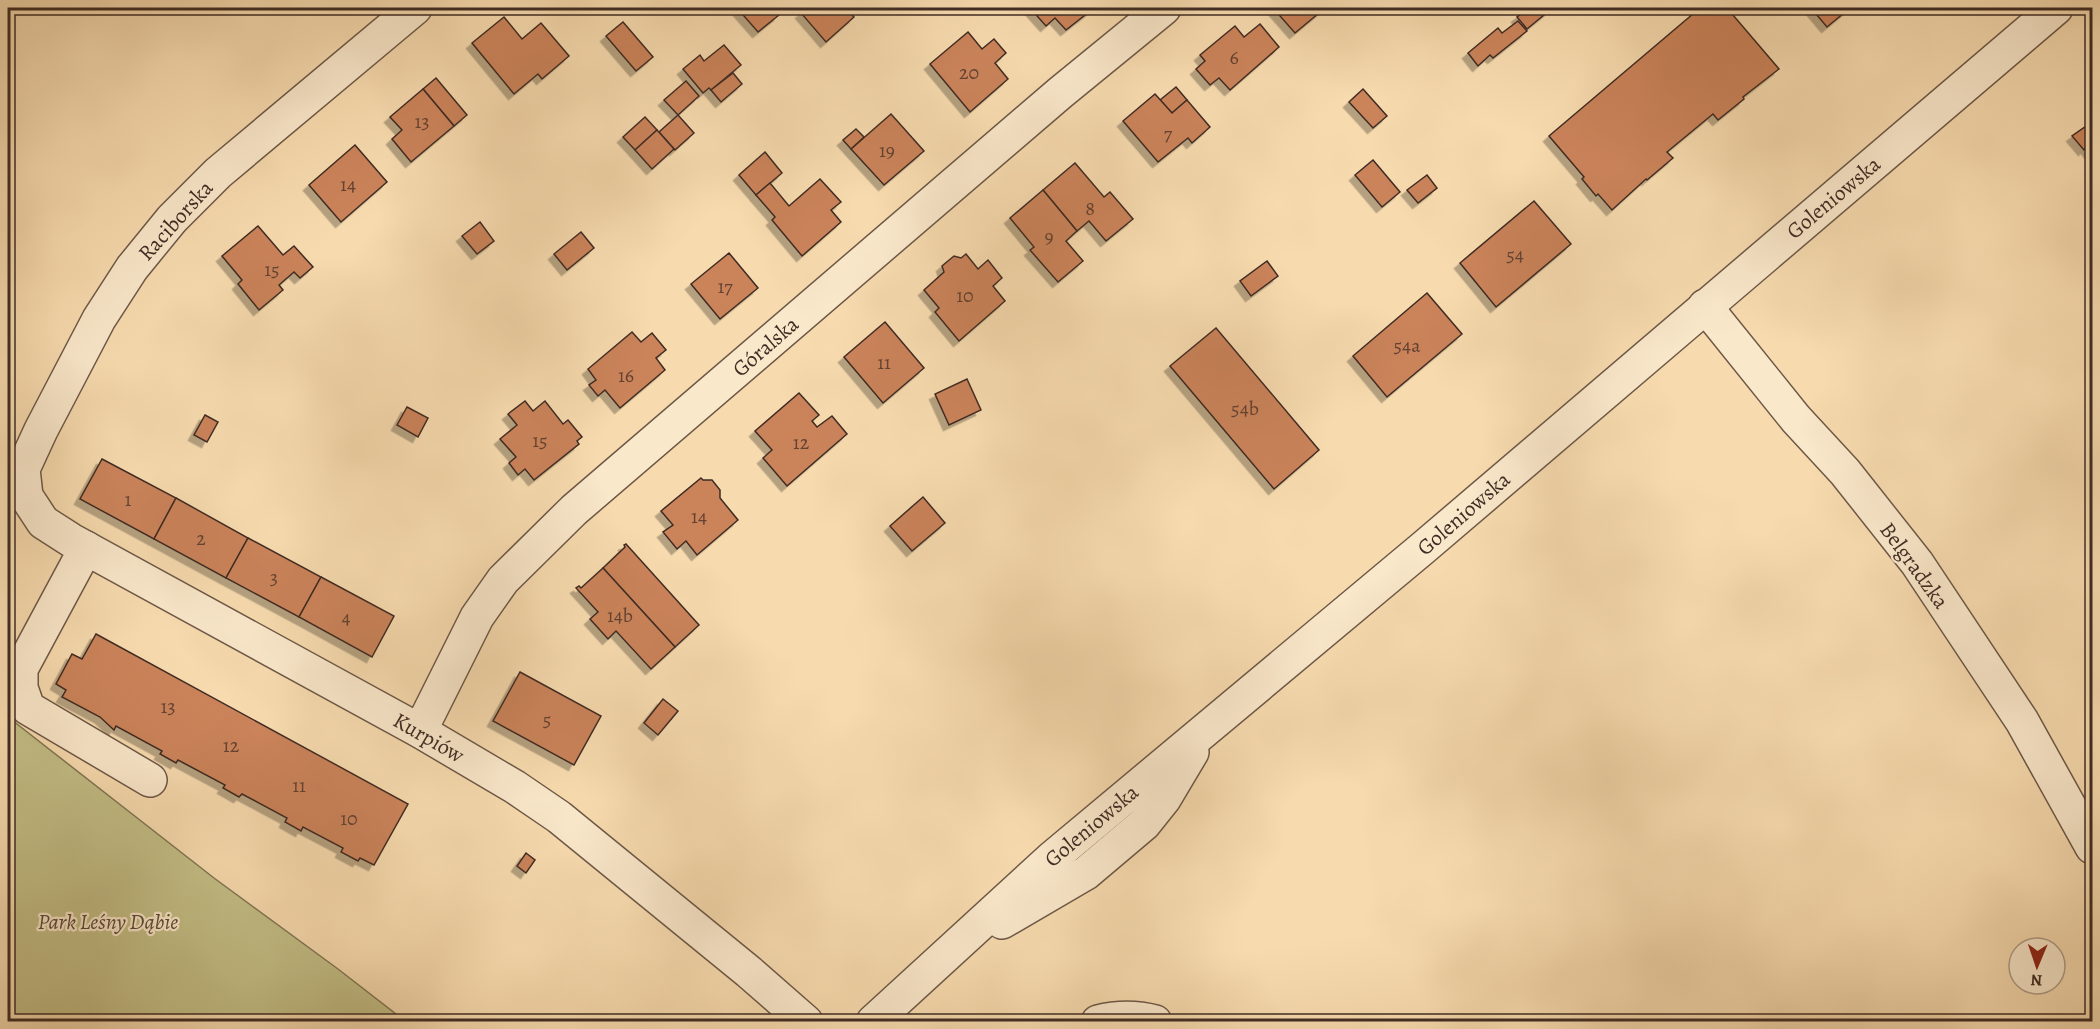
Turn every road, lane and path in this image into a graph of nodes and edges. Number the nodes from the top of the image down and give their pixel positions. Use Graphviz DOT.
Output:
graph roads {
  1 [pos="415,8"];
  2 [pos="1164,8"];
  3 [pos="2056,8"];
  4 [pos="1705,306"];
  5 [pos="26,495"];
  6 [pos="86,548"];
  7 [pos="420,731"];
  8 [pos="150,780"];
  9 [pos="2088,825"];
  10 [pos="806,1022"];
  11 [pos="873,1022"];
  12 [pos="1098,1022"];
  13 [pos="1155,1022"];
  1 -- 5 [label="street, Raciborska"];
  2 -- 7 [label="street, Góralska"];
  3 -- 4 [label="street, Goleniowska"];
  4 -- 9 [label="street, Belgradzka"];
  4 -- 11 [label="street, Goleniowska"];
  5 -- 6 [label="street, Kurpiów"];
  6 -- 7 [label="street, Kurpiów"];
  6 -- 8 [label="street"];
  7 -- 10 [label="street, Kurpiów"];
  12 -- 13 [label="street"];
}
